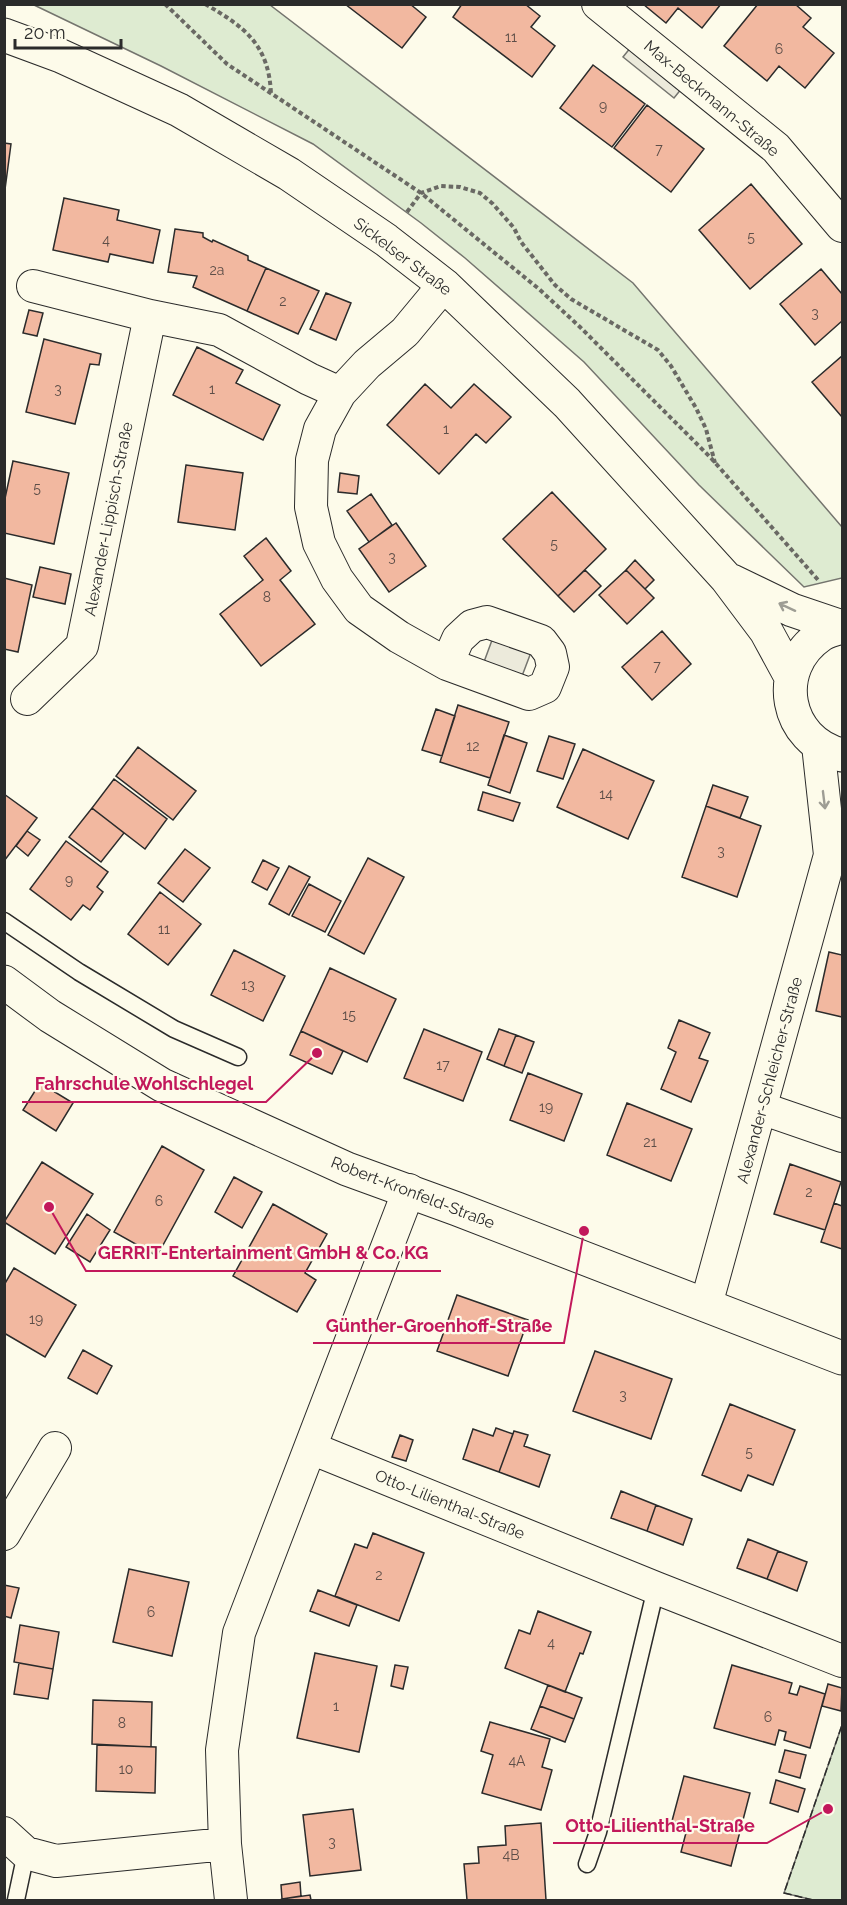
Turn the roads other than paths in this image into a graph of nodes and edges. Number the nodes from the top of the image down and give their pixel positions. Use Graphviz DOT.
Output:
graph roads {
  1 [pos="597,4"];
  2 [pos="4,35"];
  3 [pos="843,226"];
  4 [pos="444,285"];
  5 [pos="33,286"];
  6 [pos="150,316"];
  7 [pos="340,393"];
  8 [pos="727,579"];
  9 [pos="842,627"];
  10 [pos="447,664"];
  11 [pos="792,677"];
  12 [pos="27,699"];
  13 [pos="830,750"];
  14 [pos="836,843"];
  15 [pos="4,921"];
  16 [pos="4,982"];
  17 [pos="238,1057"];
  18 [pos="761,1108"];
  19 [pos="843,1136"];
  20 [pos="409,1190"];
  21 [pos="706,1305"];
  22 [pos="843,1358"];
  23 [pos="55,1448"];
  24 [pos="311,1448"];
  25 [pos="4,1534"];
  26 [pos="656,1588"];
  27 [pos="843,1660"];
  28 [pos="15,1843"];
  29 [pos="225,1844"];
  30 [pos="586,1863"];
  31 [pos="16,1900"];
  32 [pos="231,1900"];
  1 -- 3 [label="street, Max-Beckmann-Straße"];
  2 -- 4 [label="main road, Sickelser Straße"];
  4 -- 7 [label="street"];
  4 -- 8 [label="main road, Sickelser Straße"];
  5 -- 6 [label="street"];
  6 -- 7 [label="street"];
  6 -- 12 [label="street, Alexander-Lippisch-Straße"];
  7 -- 10 [label="street"];
  9 -- 8 [label="main road, Sickelser Straße, one-way"];
  8 -- 11 [label="main road, Sickelser Straße"];
  9 -- 11 [label="main road"];
  11 -- 13 [label="main road"];
  13 -- 14 [label="street, Alexander-Schleicher-Straße, one-way"];
  14 -- 18 [label="street, Alexander-Schleicher-Straße"];
  15 -- 17 [label="lane"];
  16 -- 20 [label="main road, Robert-Kronfeld-Straße"];
  18 -- 19 [label="street"];
  18 -- 21 [label="street, Alexander-Schleicher-Straße"];
  20 -- 21 [label="main road, Robert-Kronfeld-Straße"];
  20 -- 24 [label="street"];
  21 -- 22 [label="main road, Robert-Kronfeld-Straße"];
  23 -- 25 [label="street"];
  24 -- 26 [label="street, Otto-Lilienthal-Straße"];
  24 -- 29 [label="street"];
  26 -- 27 [label="street, Otto-Lilienthal-Straße"];
  26 -- 30 [label="lane"];
  28 -- 29 [label="street"];
  28 -- 31 [label="lane"];
  29 -- 32 [label="street"];
}
